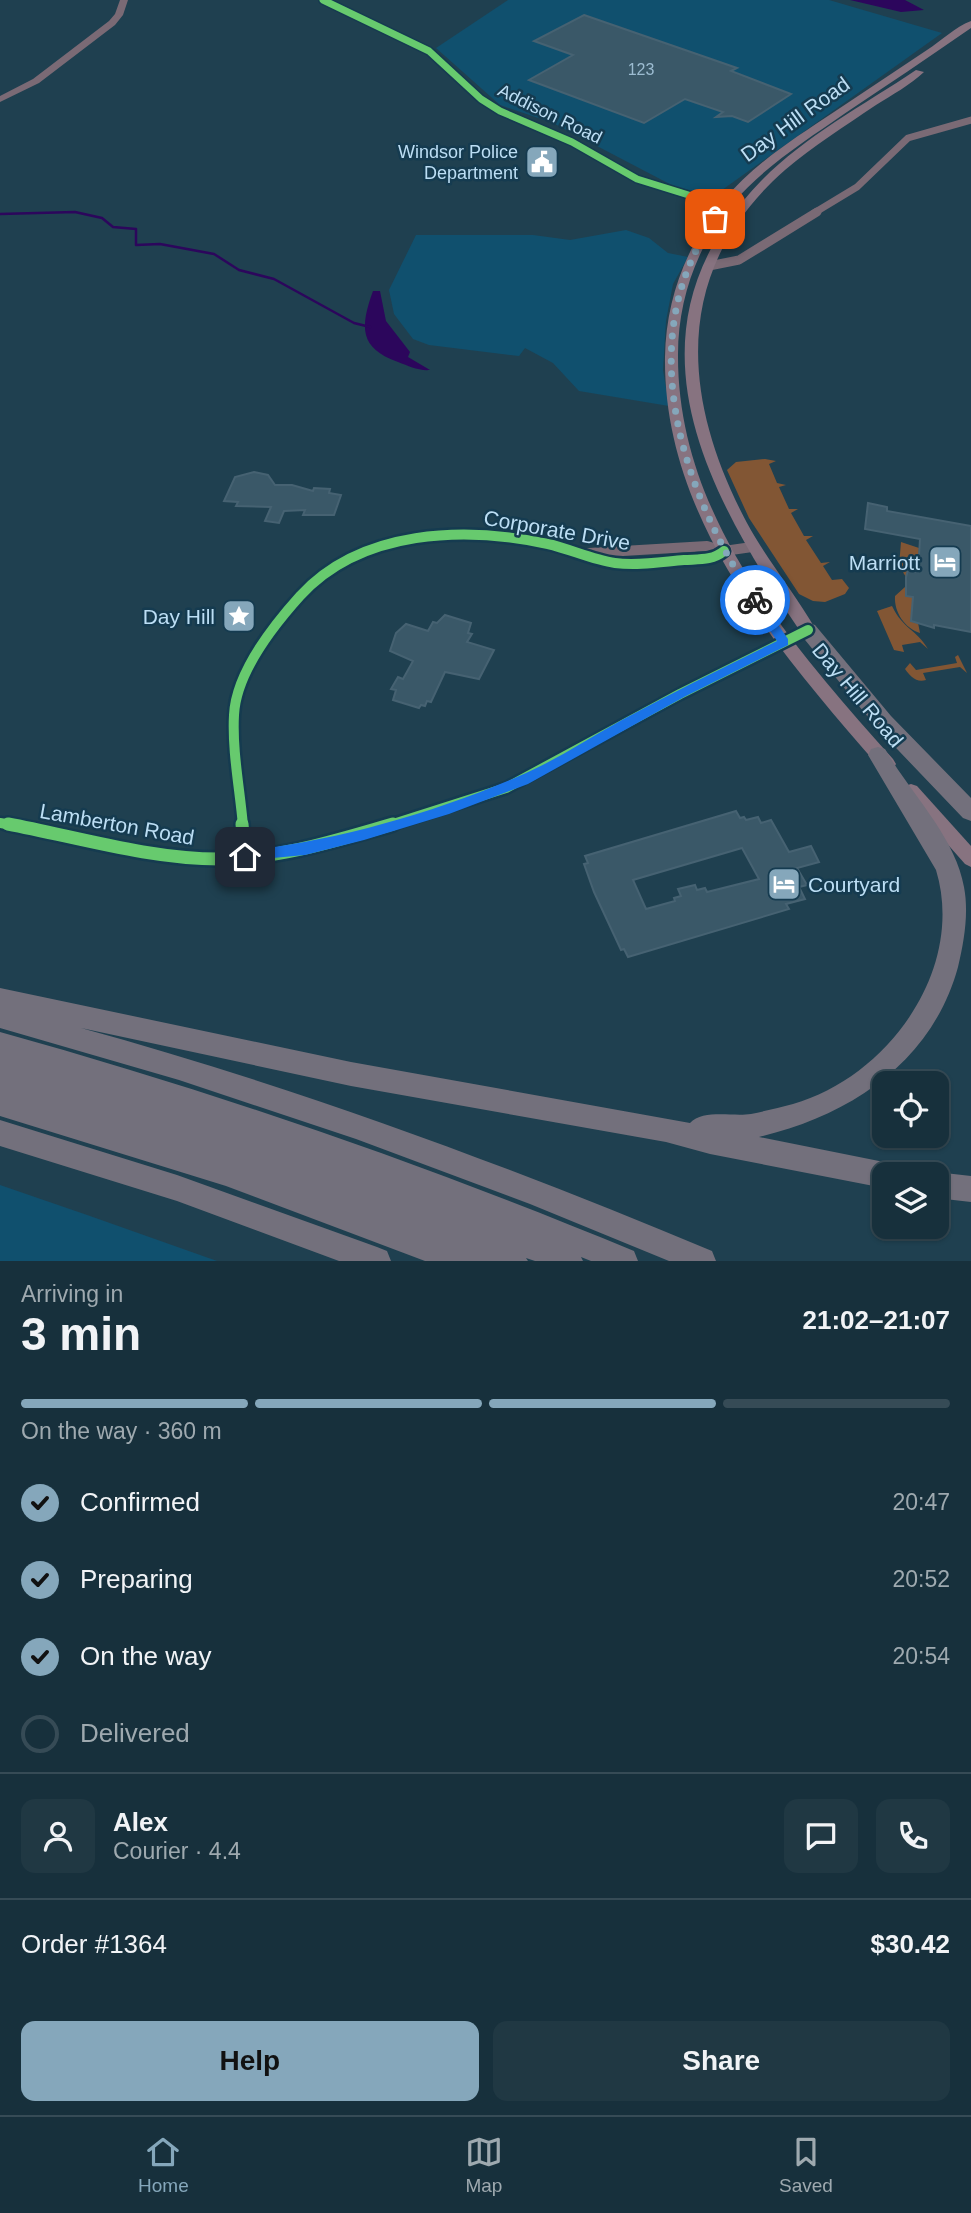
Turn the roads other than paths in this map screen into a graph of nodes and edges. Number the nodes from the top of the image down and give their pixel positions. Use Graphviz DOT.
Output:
graph roads {
  1 [pos="124,0"];
  2 [pos="323,0"];
  3 [pos="971,24"];
  4 [pos="971,36"];
  5 [pos="947,40"];
  6 [pos="960,44"];
  7 [pos="885,82"];
  8 [pos="898,87"];
  9 [pos="0,99"];
  10 [pos="971,120"];
  11 [pos="724,207"];
  12 [pos="740,211"];
  13 [pos="709,266"];
  14 [pos="673,324"];
  15 [pos="693,326"];
  16 [pos="693,388"];
  17 [pos="672,389"];
  18 [pos="752,547"];
  19 [pos="724,551"];
  20 [pos="808,629"];
  21 [pos="784,642"];
  22 [pos="878,754"];
  23 [pos="971,812"];
  24 [pos="0,822"];
  25 [pos="245,857"];
  26 [pos="971,859"];
  27 [pos="0,999"];
  28 [pos="0,1017"];
  29 [pos="0,1044"];
  30 [pos="0,1062"];
  31 [pos="0,1079"];
  32 [pos="0,1103"];
  33 [pos="666,1129"];
  34 [pos="0,1133"];
  35 [pos="872,1173"];
  36 [pos="949,1186"];
  37 [pos="949,1189"];
  38 [pos="971,1189"];
  39 [pos="971,1198"];
  40 [pos="377,1261"];
  41 [pos="462,1261"];
  42 [pos="514,1261"];
  43 [pos="569,1261"];
  44 [pos="624,1261"];
  45 [pos="702,1261"];
  1 -- 9 [label="street"];
  2 -- 11 [label="street, Addison Road"];
  3 -- 5 [label="main road, Day Hill Road"];
  4 -- 6 [label="main road, Day Hill Road"];
  5 -- 6 [label="main road"];
  5 -- 7 [label="main road, Day Hill Road"];
  6 -- 8 [label="main road, Day Hill Road"];
  7 -- 8 [label="main road"];
  7 -- 11 [label="main road, Day Hill Road"];
  8 -- 12 [label="main road, Day Hill Road"];
  10 -- 13 [label="street"];
  11 -- 12 [label="street, Addison Road"];
  11 -- 14 [label="main road, Day Hill Road"];
  12 -- 13 [label="main road, Day Hill Road"];
  13 -- 15 [label="main road, Day Hill Road"];
  14 -- 15 [label="main road"];
  14 -- 17 [label="main road, Day Hill Road"];
  15 -- 16 [label="main road, Day Hill Road"];
  16 -- 17 [label="main road"];
  16 -- 18 [label="main road, Day Hill Road"];
  17 -- 19 [label="main road, Day Hill Road"];
  18 -- 19 [label="street, Corporate Drive"];
  18 -- 20 [label="main road, Day Hill Road"];
  19 -- 21 [label="main road, Day Hill Road"];
  19 -- 25 [label="street, Corporate Drive"];
  20 -- 21 [label="street, Lamberton Road"];
  20 -- 23 [label="highway"];
  21 -- 22 [label="main road, Day Hill Road"];
  21 -- 25 [label="street, Lamberton Road"];
  22 -- 26 [label="main road, Day Hill Road"];
  22 -- 33 [label="highway"];
  24 -- 25 [label="street, Lamberton Road"];
  27 -- 33 [label="highway"];
  28 -- 45 [label="highway"];
  29 -- 44 [label="highway"];
  30 -- 43 [label="highway"];
  31 -- 42 [label="highway"];
  32 -- 41 [label="highway"];
  33 -- 35 [label="highway"];
  34 -- 40 [label="highway"];
  36 -- 38 [label="highway"];
  37 -- 39 [label="highway"];
}
